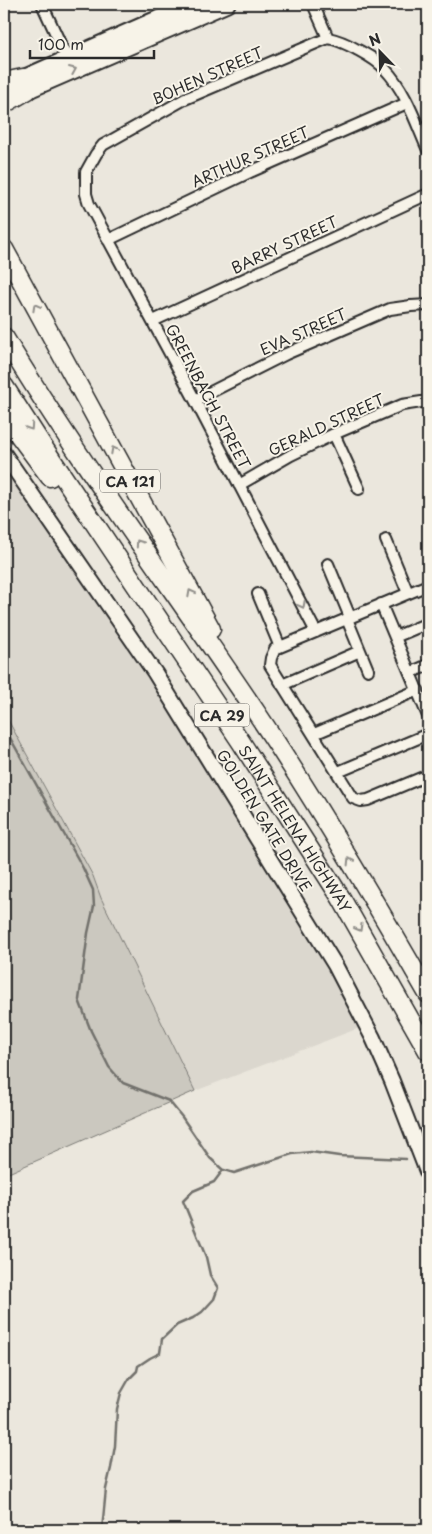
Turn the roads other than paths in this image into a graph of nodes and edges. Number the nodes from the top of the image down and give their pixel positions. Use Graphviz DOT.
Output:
graph roads {
  1 [pos="42,4"];
  2 [pos="191,4"];
  3 [pos="227,4"];
  4 [pos="313,4"];
  5 [pos="328,38"];
  6 [pos="67,58"];
  7 [pos="4,82"];
  8 [pos="25,84"];
  9 [pos="4,86"];
  10 [pos="4,100"];
  11 [pos="4,104"];
  12 [pos="407,104"];
  13 [pos="428,150"];
  14 [pos="86,172"];
  15 [pos="428,194"];
  16 [pos="108,240"];
  17 [pos="4,249"];
  18 [pos="428,305"];
  19 [pos="153,321"];
  20 [pos="4,337"];
  21 [pos="4,386"];
  22 [pos="195,400"];
  23 [pos="428,401"];
  24 [pos="4,415"];
  25 [pos="334,434"];
  26 [pos="4,454"];
  27 [pos="239,485"];
  28 [pos="359,489"];
  29 [pos="386,540"];
  30 [pos="328,564"];
  31 [pos="428,585"];
  32 [pos="408,593"];
  33 [pos="258,594"];
  34 [pos="381,604"];
  35 [pos="348,618"];
  36 [pos="428,623"];
  37 [pos="316,632"];
  38 [pos="395,637"];
  39 [pos="280,647"];
  40 [pos="360,651"];
  41 [pos="428,665"];
  42 [pos="368,670"];
  43 [pos="410,673"];
  44 [pos="282,685"];
  45 [pos="418,690"];
  46 [pos="221,713"];
  47 [pos="256,713"];
  48 [pos="428,716"];
  49 [pos="314,734"];
  50 [pos="428,734"];
  51 [pos="338,772"];
  52 [pos="428,775"];
  53 [pos="428,994"];
  54 [pos="428,1051"];
  55 [pos="428,1174"];
  1 -- 6 [label="street"];
  2 -- 6 [label="main road"];
  8 -- 3 [label="main road, one-way"];
  4 -- 5 [label="street"];
  5 -- 12 [label="street"];
  5 -- 14 [label="street, BOHEN STREET"];
  6 -- 8 [label="main road"];
  7 -- 8 [label="highway"];
  8 -- 9 [label="main road"];
  8 -- 10 [label="main road"];
  8 -- 11 [label="highway"];
  12 -- 13 [label="street"];
  12 -- 16 [label="street, ARTHUR STREET"];
  14 -- 16 [label="street, GREENBACH STREET"];
  15 -- 19 [label="street, BARRY STREET"];
  16 -- 19 [label="street, GREENBACH STREET"];
  47 -- 17 [label="highway, CA 121, one-way"];
  18 -- 22 [label="street, EVA STREET"];
  19 -- 22 [label="street, GREENBACH STREET"];
  47 -- 20 [label="highway, SAINT HELENA HIGHWAY / CA 29, one-way"];
  21 -- 46 [label="highway, SAINT HELENA HIGHWAY / CA 29, one-way"];
  22 -- 27 [label="street, GREENBACH STREET"];
  23 -- 25 [label="street, GERALD STREET"];
  24 -- 46 [label="highway"];
  25 -- 27 [label="street, GERALD STREET"];
  25 -- 28 [label="street"];
  26 -- 55 [label="street, GOLDEN GATE DRIVE"];
  27 -- 37 [label="street, GREENBACH STREET, one-way"];
  29 -- 32 [label="street"];
  30 -- 35 [label="street"];
  31 -- 32 [label="street"];
  32 -- 34 [label="street"];
  33 -- 39 [label="street"];
  34 -- 35 [label="street"];
  34 -- 38 [label="street"];
  35 -- 37 [label="street"];
  35 -- 40 [label="street"];
  36 -- 38 [label="street"];
  37 -- 39 [label="street"];
  38 -- 43 [label="street"];
  39 -- 44 [label="street"];
  40 -- 42 [label="street"];
  40 -- 44 [label="street"];
  41 -- 43 [label="street"];
  43 -- 45 [label="street"];
  44 -- 49 [label="street"];
  45 -- 48 [label="street"];
  45 -- 49 [label="street"];
  46 -- 54 [label="highway, SAINT HELENA HIGHWAY / CA 29, one-way"];
  53 -- 47 [label="highway, SAINT HELENA HIGHWAY / CA 29, one-way"];
  49 -- 51 [label="street"];
  50 -- 51 [label="street"];
  51 -- 52 [label="street"];
}
